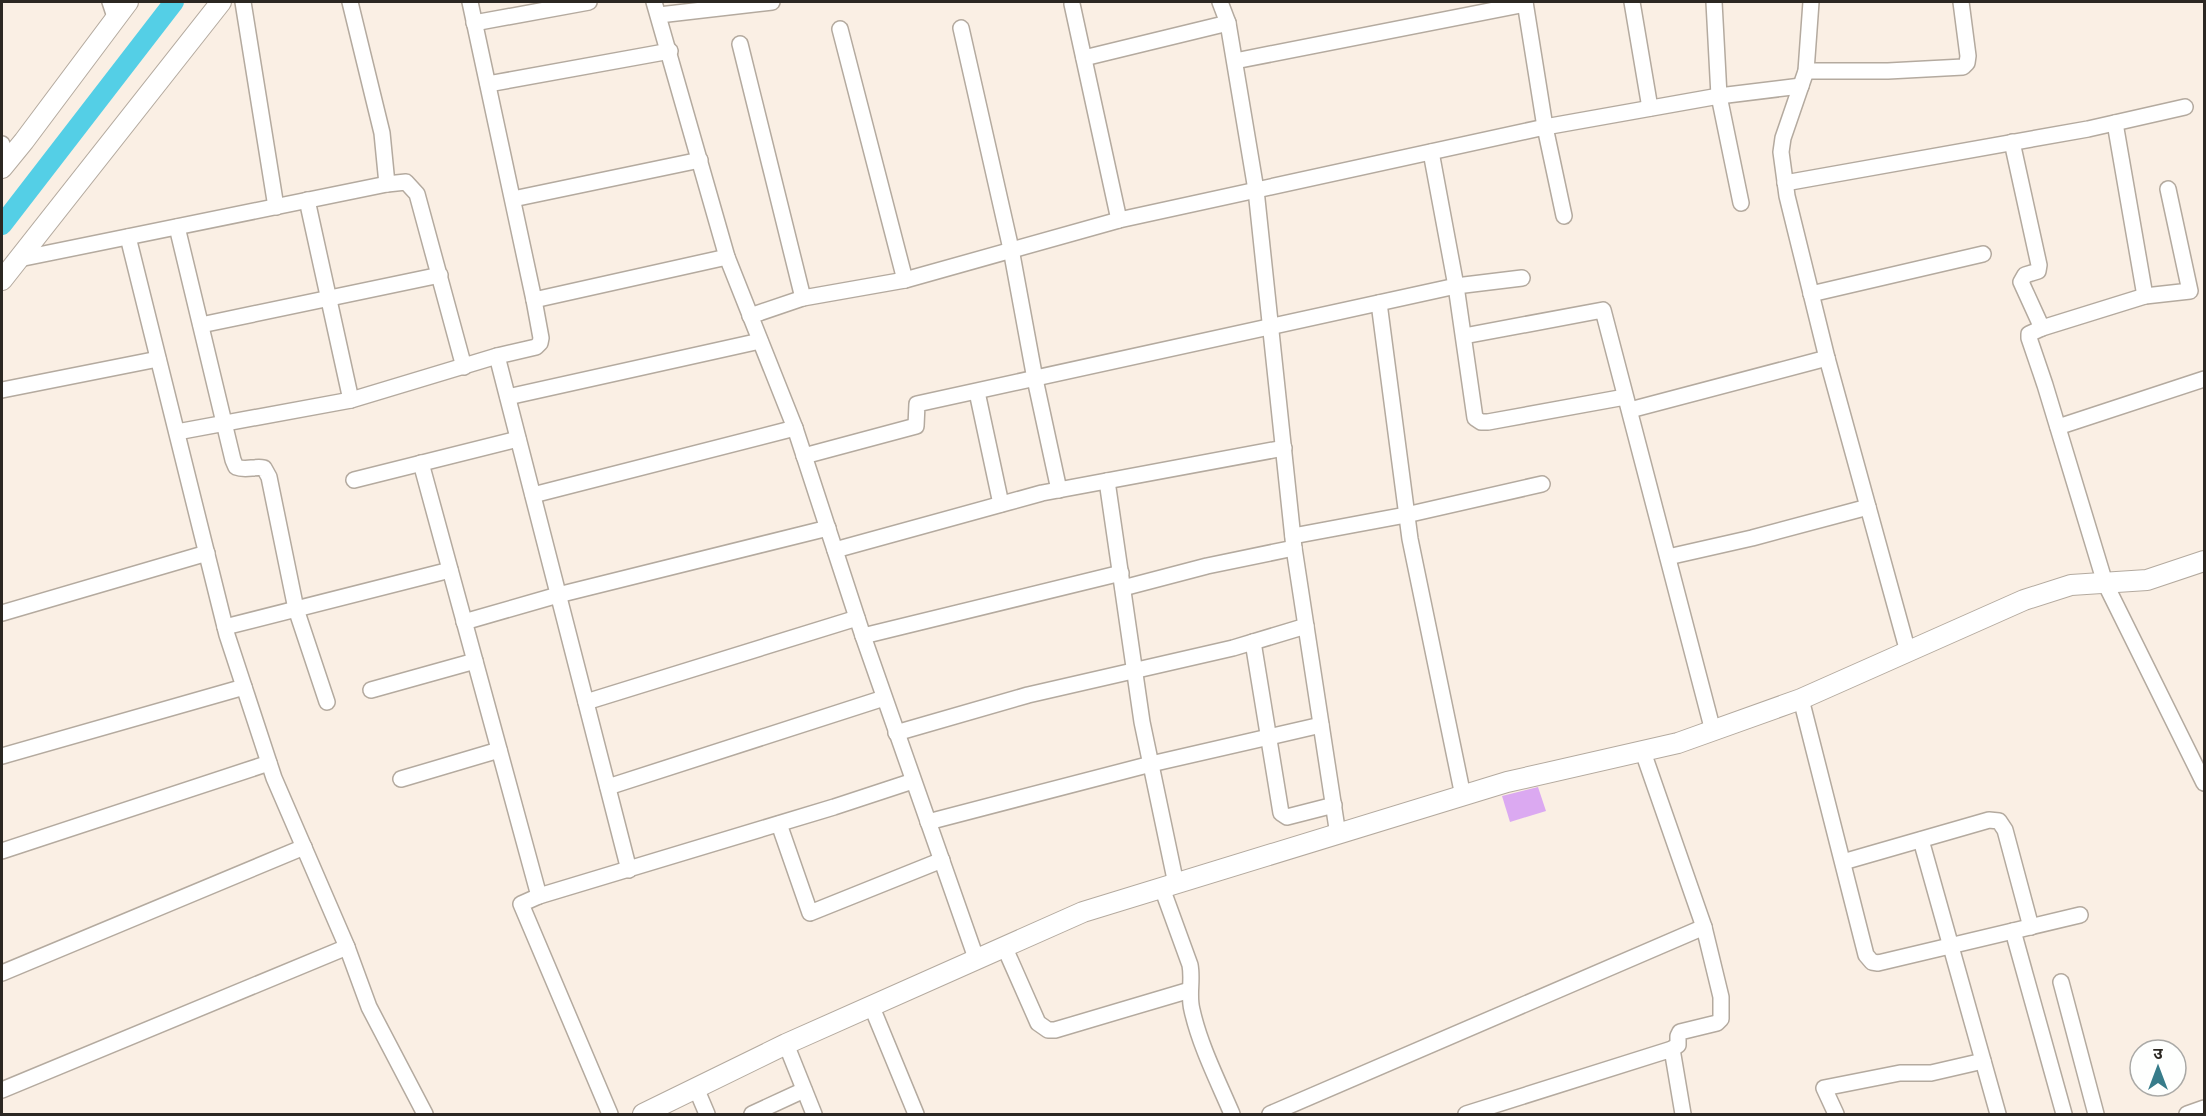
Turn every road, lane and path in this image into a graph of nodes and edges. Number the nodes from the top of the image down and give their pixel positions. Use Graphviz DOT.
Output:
graph roads {
  1 [pos="128,2"];
  2 [pos="221,2"];
  3 [pos="243,2"];
  4 [pos="350,2"];
  5 [pos="470,2"];
  6 [pos="589,2"];
  7 [pos="772,2"];
  8 [pos="1220,2"];
  9 [pos="1632,2"];
  10 [pos="1714,2"];
  11 [pos="1811,2"];
  12 [pos="1961,2"];
  13 [pos="1525,3"];
  14 [pos="1072,4"];
  15 [pos="657,8"];
  16 [pos="112,9"];
  17 [pos="474,23"];
  18 [pos="1228,23"];
  19 [pos="961,28"];
  20 [pos="840,29"];
  21 [pos="740,44"];
  22 [pos="670,51"];
  23 [pos="1084,58"];
  24 [pos="1235,61"];
  25 [pos="1806,71"];
  26 [pos="488,84"];
  27 [pos="1801,86"];
  28 [pos="1719,96"];
  29 [pos="2185,107"];
  30 [pos="1650,108"];
  31 [pos="2115,123"];
  32 [pos="1545,127"];
  33 [pos="2012,142"];
  34 [pos="1431,152"];
  35 [pos="3,157"];
  36 [pos="700,160"];
  37 [pos="1785,183"];
  38 [pos="387,184"];
  39 [pos="2168,189"];
  40 [pos="1256,190"];
  41 [pos="308,200"];
  42 [pos="513,200"];
  43 [pos="1740,203"];
  44 [pos="276,207"];
  45 [pos="1564,216"];
  46 [pos="1119,220"];
  47 [pos="177,227"];
  48 [pos="128,237"];
  49 [pos="1011,249"];
  50 [pos="1983,254"];
  51 [pos="727,256"];
  52 [pos="19,259"];
  53 [pos="440,275"];
  54 [pos="1522,278"];
  55 [pos="2,280"];
  56 [pos="905,280"];
  57 [pos="1456,286"];
  58 [pos="1811,294"];
  59 [pos="2145,296"];
  60 [pos="329,297"];
  61 [pos="802,298"];
  62 [pos="534,300"];
  63 [pos="1379,303"];
  64 [pos="750,316"];
  65 [pos="201,325"];
  66 [pos="1272,328"];
  67 [pos="2042,328"];
  68 [pos="1464,336"];
  69 [pos="760,341"];
  70 [pos="497,356"];
  71 [pos="1827,358"];
  72 [pos="158,359"];
  73 [pos="464,367"];
  74 [pos="1035,379"];
  75 [pos="2205,379"];
  76 [pos="2,390"];
  77 [pos="977,392"];
  78 [pos="508,397"];
  79 [pos="351,400"];
  80 [pos="1628,404"];
  81 [pos="225,424"];
  82 [pos="2058,427"];
  83 [pos="795,428"];
  84 [pos="177,432"];
  85 [pos="518,439"];
  86 [pos="1284,448"];
  87 [pos="804,456"];
  88 [pos="421,464"];
  89 [pos="354,480"];
  90 [pos="1107,481"];
  91 [pos="1542,484"];
  92 [pos="1059,490"];
  93 [pos="533,495"];
  94 [pos="1000,504"];
  95 [pos="1868,507"];
  96 [pos="1406,515"];
  97 [pos="828,528"];
  98 [pos="1294,542"];
  99 [pos="835,549"];
  100 [pos="207,553"];
  101 [pos="1668,557"];
  102 [pos="2205,561"];
  103 [pos="450,570"];
  104 [pos="1122,580"];
  105 [pos="2104,583"];
  106 [pos="558,595"];
  107 [pos="296,609"];
  108 [pos="2,613"];
  109 [pos="857,618"];
  110 [pos="464,622"];
  111 [pos="1306,626"];
  112 [pos="225,627"];
  113 [pos="863,636"];
  114 [pos="1253,642"];
  115 [pos="1908,652"];
  116 [pos="475,661"];
  117 [pos="1135,671"];
  118 [pos="244,687"];
  119 [pos="371,690"];
  120 [pos="884,698"];
  121 [pos="1801,699"];
  122 [pos="327,702"];
  123 [pos="586,702"];
  124 [pos="1321,725"];
  125 [pos="1713,730"];
  126 [pos="896,733"];
  127 [pos="1268,738"];
  128 [pos="499,750"];
  129 [pos="1643,752"];
  130 [pos="2,756"];
  131 [pos="269,763"];
  132 [pos="1151,764"];
  133 [pos="401,779"];
  134 [pos="913,781"];
  135 [pos="2205,783"];
  136 [pos="608,787"];
  137 [pos="1463,796"];
  138 [pos="1334,806"];
  139 [pos="928,822"];
  140 [pos="779,824"];
  141 [pos="1338,835"];
  142 [pos="1921,840"];
  143 [pos="304,847"];
  144 [pos="2,851"];
  145 [pos="942,860"];
  146 [pos="1844,862"];
  147 [pos="629,870"];
  148 [pos="1169,886"];
  149 [pos="539,896"];
  150 [pos="2080,915"];
  151 [pos="1704,927"];
  152 [pos="2031,927"];
  153 [pos="2013,931"];
  154 [pos="1004,946"];
  155 [pos="1950,946"];
  156 [pos="347,947"];
  157 [pos="976,958"];
  158 [pos="2,973"];
  159 [pos="2061,982"];
  160 [pos="1190,990"];
  161 [pos="871,1005"];
  162 [pos="786,1044"];
  163 [pos="1672,1049"];
  164 [pos="1983,1061"];
  165 [pos="696,1088"];
  166 [pos="2,1090"];
  167 [pos="804,1090"];
  168 [pos="2205,1108"];
  169 [pos="425,1114"];
  170 [pos="610,1114"];
  171 [pos="643,1114"];
  172 [pos="707,1114"];
  173 [pos="752,1114"];
  174 [pos="814,1114"];
  175 [pos="916,1114"];
  176 [pos="1232,1114"];
  177 [pos="1270,1114"];
  178 [pos="1466,1114"];
  179 [pos="1683,1114"];
  180 [pos="1836,1114"];
  181 [pos="1998,1114"];
  182 [pos="2064,1114"];
  183 [pos="2096,1114"];
  184 [pos="2187,1114"];
  1 -- 16 [label="street"];
  2 -- 52 [label="street"];
  3 -- 44 [label="street"];
  4 -- 38 [label="street"];
  5 -- 17 [label="street"];
  6 -- 17 [label="street"];
  7 -- 15 [label="street"];
  8 -- 18 [label="street"];
  9 -- 30 [label="street"];
  10 -- 28 [label="street"];
  11 -- 25 [label="street"];
  12 -- 25 [label="street"];
  13 -- 24 [label="street"];
  13 -- 32 [label="street"];
  14 -- 23 [label="street"];
  15 -- 22 [label="street"];
  16 -- 35 [label="street"];
  17 -- 26 [label="street"];
  18 -- 23 [label="street"];
  18 -- 24 [label="street"];
  19 -- 49 [label="street"];
  20 -- 56 [label="street"];
  21 -- 61 [label="street"];
  22 -- 26 [label="street"];
  22 -- 36 [label="street"];
  23 -- 46 [label="street"];
  24 -- 40 [label="street"];
  25 -- 27 [label="street"];
  26 -- 42 [label="street"];
  27 -- 28 [label="street"];
  27 -- 37 [label="street"];
  28 -- 30 [label="street"];
  28 -- 43 [label="street"];
  29 -- 31 [label="street"];
  30 -- 32 [label="street"];
  31 -- 33 [label="street"];
  31 -- 59 [label="street"];
  32 -- 34 [label="street"];
  32 -- 45 [label="street"];
  33 -- 37 [label="street"];
  33 -- 67 [label="street"];
  34 -- 40 [label="street"];
  34 -- 57 [label="street"];
  36 -- 42 [label="street"];
  36 -- 51 [label="street"];
  37 -- 58 [label="street"];
  38 -- 41 [label="street"];
  38 -- 53 [label="street"];
  39 -- 59 [label="street"];
  40 -- 46 [label="street"];
  40 -- 66 [label="street"];
  41 -- 44 [label="street"];
  41 -- 60 [label="street"];
  42 -- 62 [label="street"];
  44 -- 47 [label="street"];
  46 -- 49 [label="street"];
  47 -- 48 [label="street"];
  47 -- 65 [label="street"];
  48 -- 52 [label="street"];
  48 -- 72 [label="street"];
  49 -- 56 [label="street"];
  49 -- 74 [label="street"];
  50 -- 58 [label="street"];
  51 -- 62 [label="street"];
  51 -- 64 [label="street"];
  52 -- 55 [label="street"];
  53 -- 60 [label="street"];
  53 -- 73 [label="street"];
  54 -- 57 [label="street"];
  56 -- 61 [label="street"];
  57 -- 63 [label="street"];
  57 -- 68 [label="street"];
  58 -- 71 [label="street"];
  59 -- 67 [label="street"];
  60 -- 65 [label="street"];
  60 -- 79 [label="street"];
  61 -- 64 [label="street"];
  62 -- 70 [label="street"];
  63 -- 66 [label="street"];
  63 -- 96 [label="street"];
  64 -- 69 [label="street"];
  65 -- 81 [label="street"];
  66 -- 74 [label="street"];
  66 -- 86 [label="street"];
  67 -- 82 [label="street"];
  68 -- 80 [label="street"];
  68 -- 80 [label="street"];
  69 -- 78 [label="street"];
  69 -- 83 [label="street"];
  70 -- 73 [label="street"];
  70 -- 78 [label="street"];
  71 -- 80 [label="street"];
  71 -- 95 [label="street"];
  72 -- 76 [label="street"];
  72 -- 84 [label="street"];
  73 -- 79 [label="street"];
  74 -- 77 [label="street"];
  74 -- 92 [label="street"];
  75 -- 82 [label="street"];
  77 -- 87 [label="street"];
  77 -- 94 [label="street"];
  78 -- 85 [label="street"];
  79 -- 81 [label="street"];
  80 -- 101 [label="street"];
  81 -- 84 [label="street"];
  81 -- 107 [label="street"];
  82 -- 105 [label="street"];
  83 -- 87 [label="street"];
  83 -- 93 [label="street"];
  84 -- 100 [label="street"];
  85 -- 88 [label="street"];
  85 -- 93 [label="street"];
  86 -- 90 [label="street"];
  86 -- 98 [label="street"];
  87 -- 97 [label="street"];
  88 -- 89 [label="street"];
  88 -- 103 [label="street"];
  90 -- 92 [label="street"];
  90 -- 104 [label="street"];
  91 -- 96 [label="street"];
  92 -- 94 [label="street"];
  93 -- 106 [label="street"];
  94 -- 99 [label="street"];
  95 -- 101 [label="street"];
  95 -- 115 [label="street"];
  96 -- 98 [label="street"];
  96 -- 137 [label="street"];
  97 -- 99 [label="street"];
  97 -- 106 [label="street"];
  98 -- 104 [label="street"];
  98 -- 111 [label="street"];
  99 -- 109 [label="street"];
  100 -- 108 [label="street"];
  100 -- 112 [label="street"];
  101 -- 125 [label="street"];
  102 -- 105 [label="street"];
  103 -- 107 [label="street"];
  103 -- 110 [label="street"];
  104 -- 113 [label="street"];
  104 -- 117 [label="street"];
  105 -- 115 [label="street"];
  105 -- 135 [label="street"];
  106 -- 110 [label="street"];
  106 -- 123 [label="street"];
  107 -- 112 [label="street"];
  107 -- 122 [label="street"];
  109 -- 113 [label="street"];
  109 -- 123 [label="street"];
  110 -- 116 [label="street"];
  111 -- 114 [label="street"];
  111 -- 124 [label="street"];
  112 -- 118 [label="street"];
  113 -- 120 [label="street"];
  114 -- 117 [label="street"];
  114 -- 127 [label="street"];
  115 -- 121 [label="street"];
  116 -- 119 [label="street"];
  116 -- 128 [label="street"];
  117 -- 126 [label="street"];
  117 -- 132 [label="street"];
  118 -- 130 [label="street"];
  118 -- 131 [label="street"];
  120 -- 126 [label="street"];
  120 -- 136 [label="street"];
  121 -- 125 [label="street"];
  121 -- 146 [label="street"];
  123 -- 136 [label="street"];
  124 -- 127 [label="street"];
  124 -- 138 [label="street"];
  125 -- 129 [label="street"];
  126 -- 134 [label="street"];
  127 -- 132 [label="street"];
  127 -- 138 [label="street"];
  128 -- 133 [label="street"];
  128 -- 149 [label="street"];
  129 -- 137 [label="street"];
  129 -- 151 [label="street"];
  131 -- 143 [label="street"];
  131 -- 144 [label="street"];
  132 -- 139 [label="street"];
  132 -- 148 [label="street"];
  134 -- 139 [label="street"];
  134 -- 140 [label="street"];
  136 -- 147 [label="street"];
  137 -- 141 [label="street"];
  138 -- 141 [label="street"];
  139 -- 145 [label="street"];
  140 -- 145 [label="street"];
  140 -- 147 [label="street"];
  141 -- 148 [label="street"];
  142 -- 146 [label="street"];
  142 -- 152 [label="street"];
  142 -- 155 [label="street"];
  143 -- 156 [label="street"];
  143 -- 158 [label="street"];
  145 -- 157 [label="street"];
  146 -- 155 [label="street"];
  147 -- 149 [label="street"];
  148 -- 154 [label="street"];
  148 -- 160 [label="street"];
  149 -- 170 [label="street"];
  150 -- 152 [label="street"];
  151 -- 163 [label="street"];
  151 -- 177 [label="street"];
  152 -- 153 [label="street"];
  153 -- 155 [label="street"];
  153 -- 182 [label="street"];
  154 -- 157 [label="street"];
  154 -- 160 [label="street"];
  155 -- 164 [label="street"];
  156 -- 166 [label="street"];
  156 -- 169 [label="street"];
  157 -- 161 [label="street"];
  159 -- 183 [label="street"];
  160 -- 176 [label="street"];
  161 -- 162 [label="street"];
  161 -- 175 [label="street"];
  162 -- 165 [label="street"];
  162 -- 167 [label="street"];
  163 -- 178 [label="street"];
  163 -- 179 [label="street"];
  164 -- 180 [label="street"];
  164 -- 181 [label="street"];
  165 -- 171 [label="street"];
  165 -- 172 [label="street"];
  167 -- 173 [label="street"];
  167 -- 174 [label="street"];
  168 -- 184 [label="street"];
}
